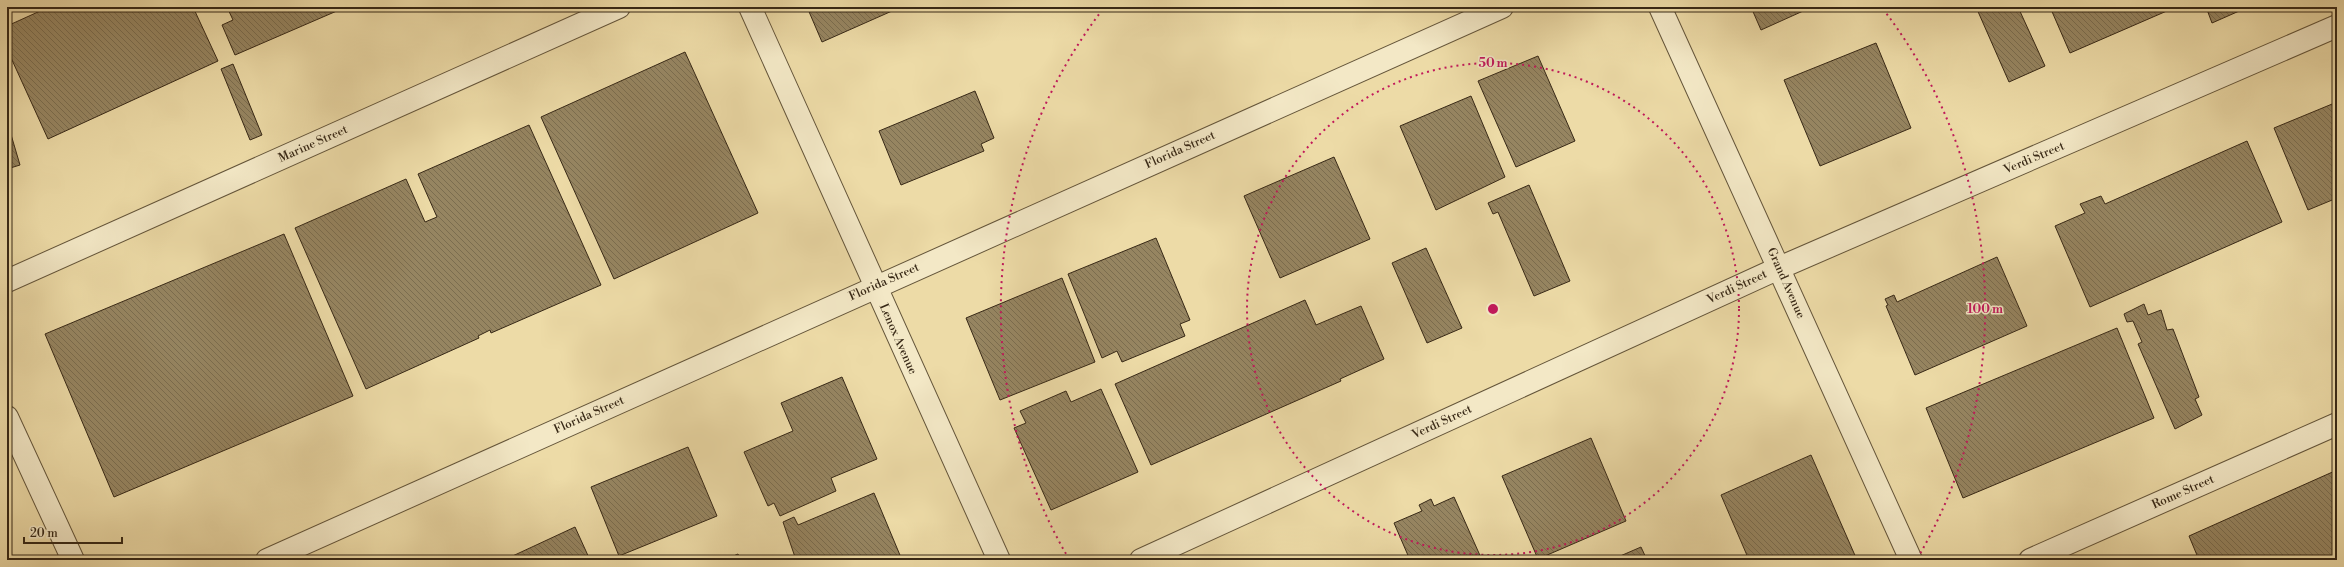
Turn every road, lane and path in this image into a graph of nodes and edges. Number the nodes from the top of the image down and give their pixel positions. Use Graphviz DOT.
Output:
graph roads {
  1 [pos="620,7"];
  2 [pos="750,7"];
  3 [pos="1502,7"];
  4 [pos="1660,7"];
  5 [pos="2337,26"];
  6 [pos="1779,268"];
  7 [pos="7,281"];
  8 [pos="875,287"];
  9 [pos="7,417"];
  10 [pos="2337,424"];
  11 [pos="73,560"];
  12 [pos="267,560"];
  13 [pos="999,560"];
  14 [pos="1141,560"];
  15 [pos="1911,560"];
  16 [pos="2030,560"];
  1 -- 7 [label="street, Marine Street"];
  2 -- 8 [label="street, Lenox Avenue"];
  3 -- 8 [label="street, Florida Street"];
  4 -- 6 [label="street, Grand Avenue"];
  5 -- 6 [label="street, Verdi Street"];
  6 -- 14 [label="street, Verdi Street"];
  6 -- 15 [label="street, Grand Avenue"];
  8 -- 12 [label="street, Florida Street"];
  8 -- 13 [label="street, Lenox Avenue"];
  9 -- 11 [label="street"];
  10 -- 16 [label="street, Rome Street"];
}
